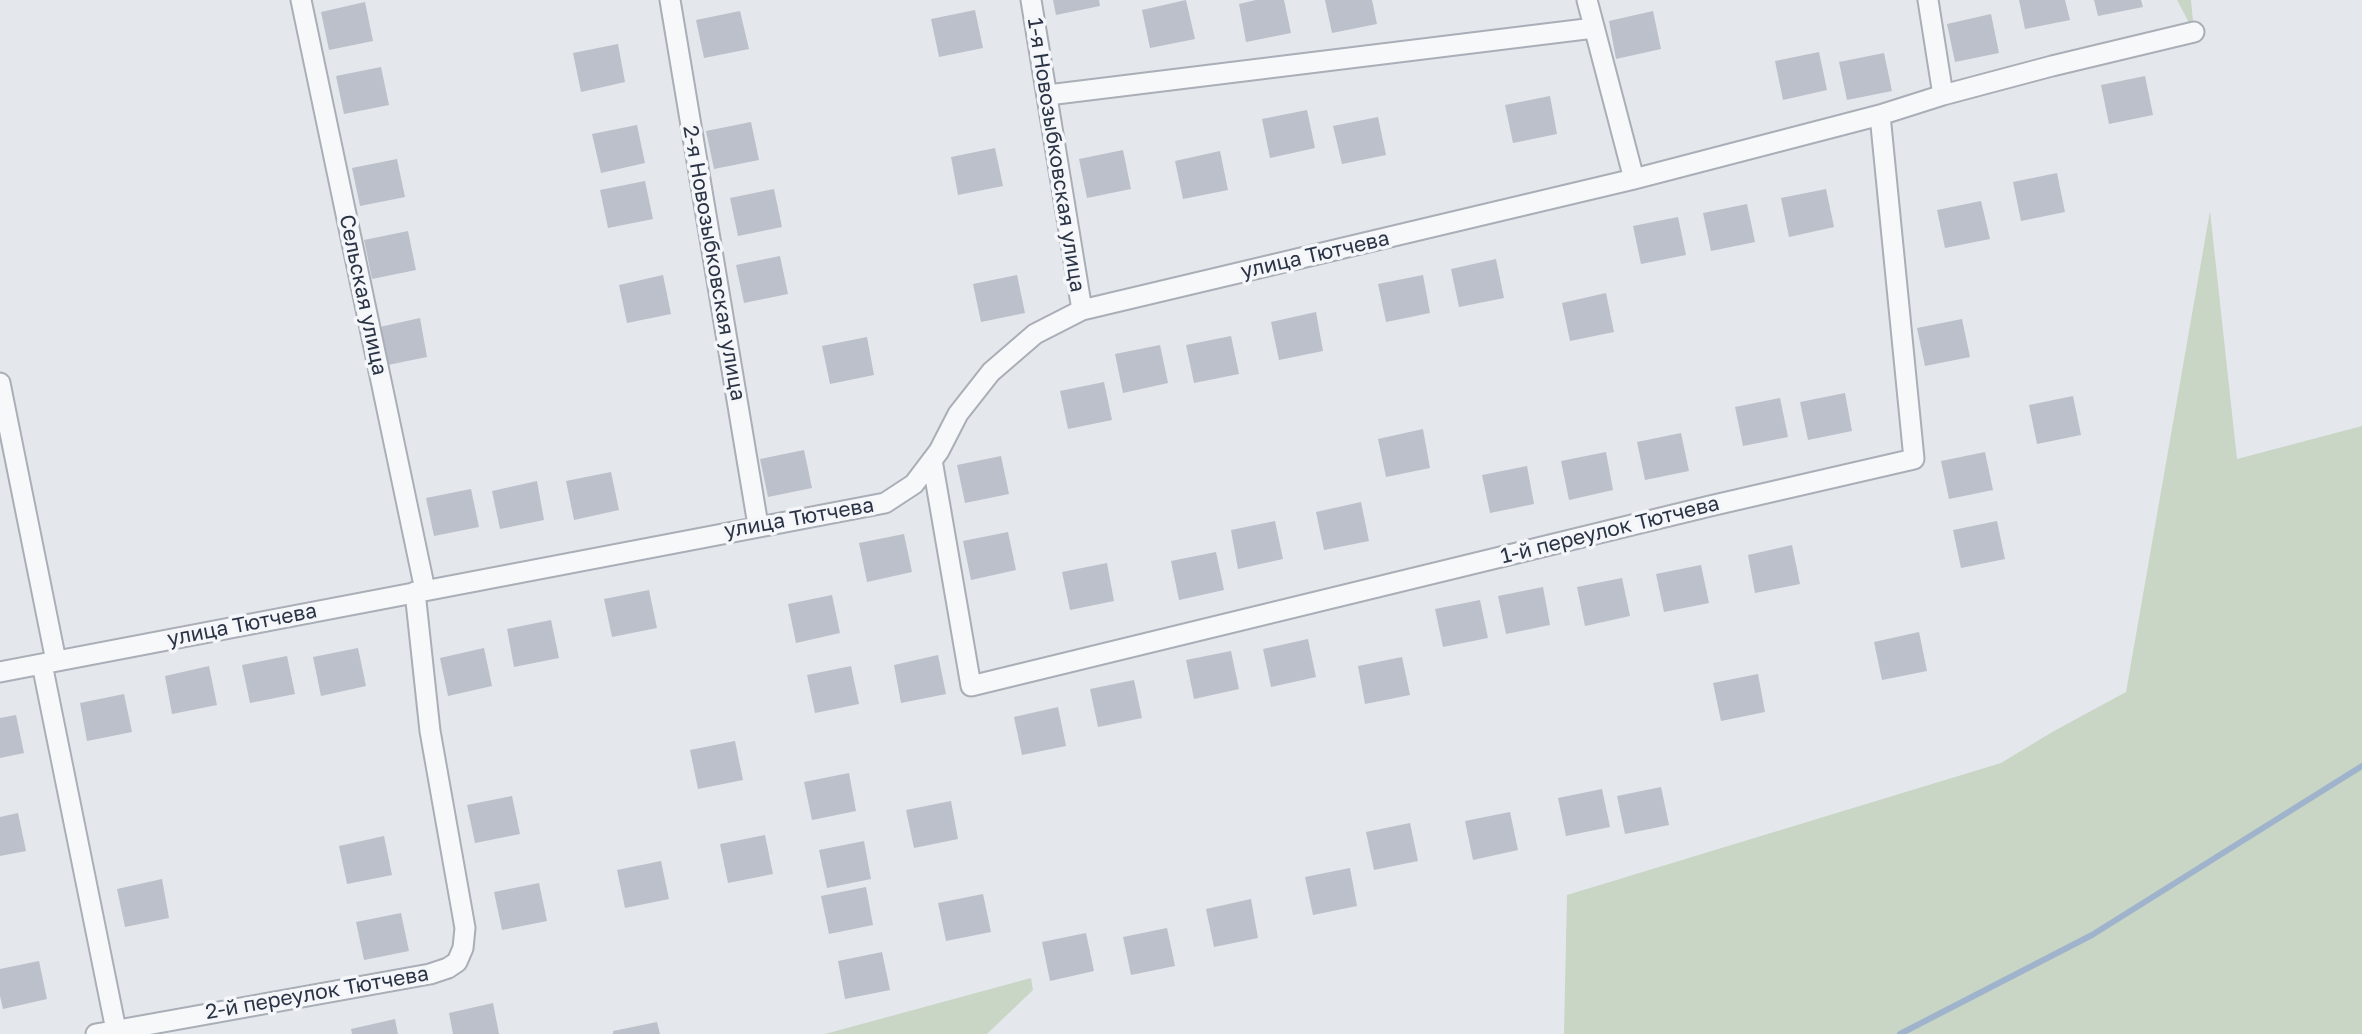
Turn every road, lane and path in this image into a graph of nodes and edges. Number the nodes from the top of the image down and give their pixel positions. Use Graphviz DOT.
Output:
graph roads {
  1 [pos="301,0"];
  2 [pos="670,0"];
  3 [pos="1031,0"];
  4 [pos="1587,0"];
  5 [pos="1928,0"];
  6 [pos="1594,28"];
  7 [pos="2194,32"];
  8 [pos="1048,95"];
  9 [pos="1943,95"];
  10 [pos="1880,115"];
  11 [pos="1634,179"];
  12 [pos="1082,310"];
  13 [pos="0,383"];
  14 [pos="932,460"];
  15 [pos="758,525"];
  16 [pos="420,591"];
  17 [pos="49,663"];
  18 [pos="0,672"];
  19 [pos="116,1030"];
  20 [pos="96,1034"];
  1 -- 16 [label="street, Сельская улица"];
  2 -- 15 [label="street, 2-я Новозыбковская улица"];
  3 -- 8 [label="street, 1-я Новозыбковская улица"];
  4 -- 6 [label="street"];
  5 -- 9 [label="street"];
  6 -- 8 [label="street"];
  6 -- 11 [label="street"];
  7 -- 9 [label="street, улица Тютчева"];
  8 -- 12 [label="street, 1-я Новозыбковская улица"];
  9 -- 10 [label="street, улица Тютчева"];
  10 -- 11 [label="street, улица Тютчева"];
  10 -- 14 [label="street, 1-й переулок Тютчева"];
  11 -- 12 [label="street, улица Тютчева"];
  12 -- 14 [label="street, улица Тютчева"];
  13 -- 17 [label="street"];
  14 -- 15 [label="street, улица Тютчева"];
  15 -- 16 [label="street, улица Тютчева"];
  16 -- 17 [label="street, улица Тютчева"];
  16 -- 19 [label="street, 2-й переулок Тютчева"];
  17 -- 18 [label="street, улица Тютчева"];
  17 -- 19 [label="street"];
  19 -- 20 [label="street, 2-й переулок Тютчева"];
}
